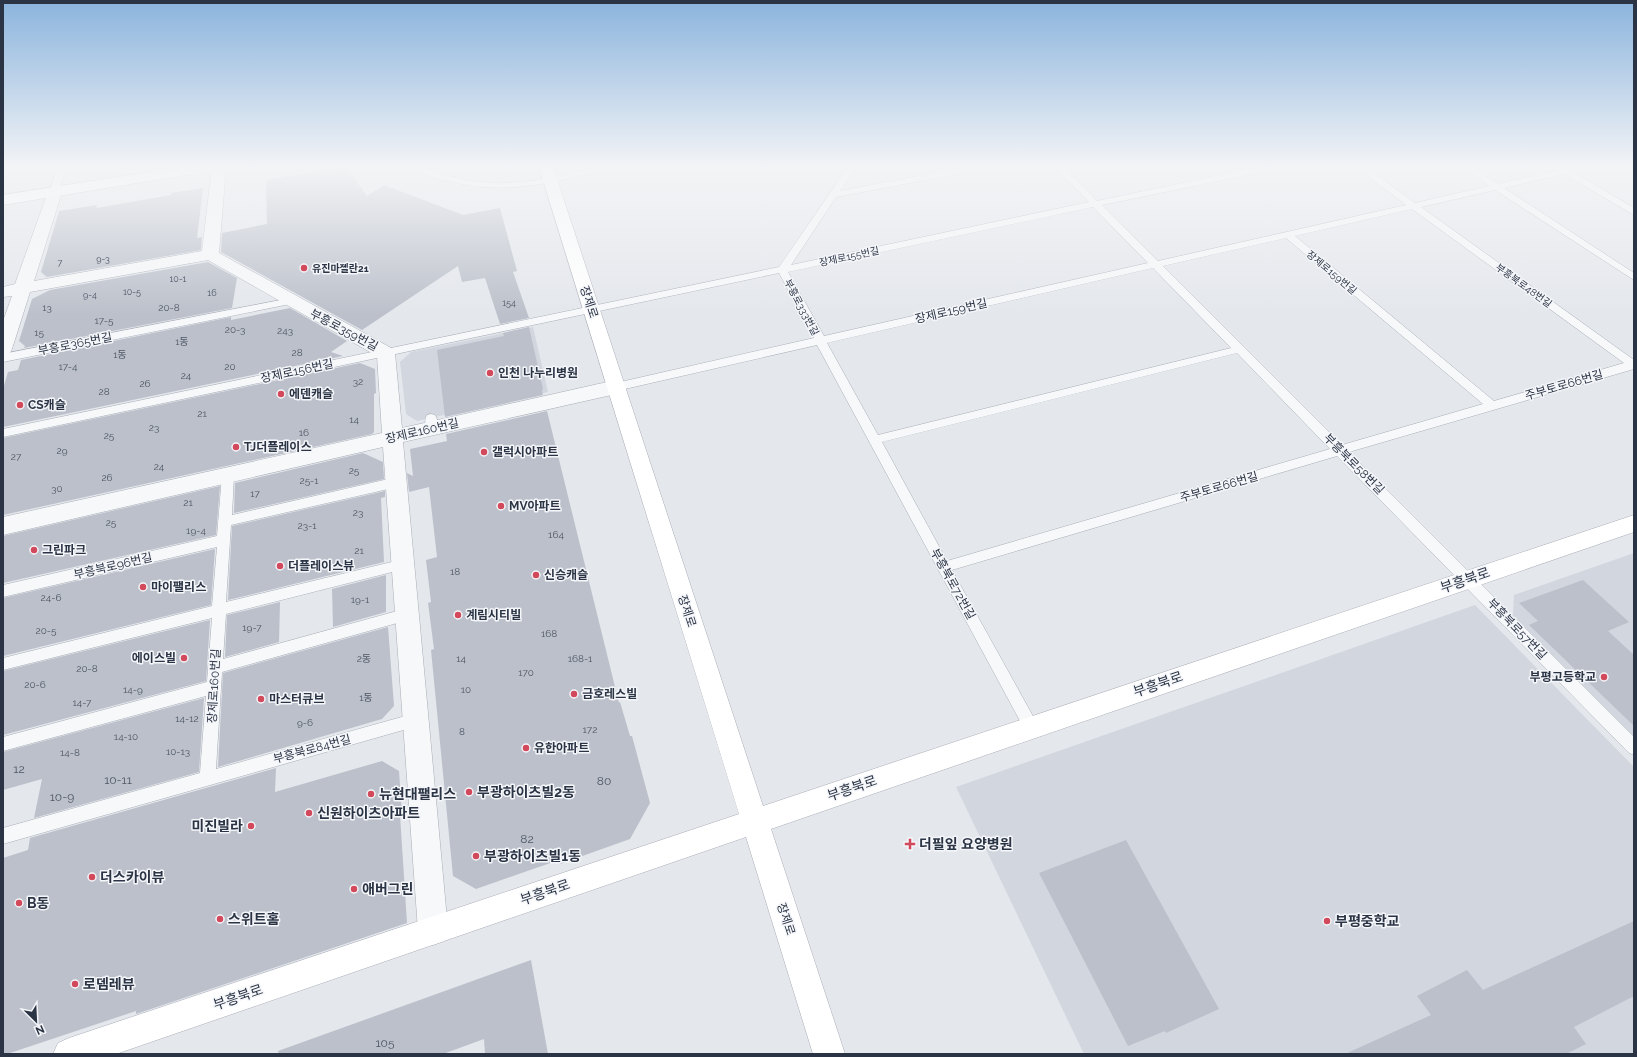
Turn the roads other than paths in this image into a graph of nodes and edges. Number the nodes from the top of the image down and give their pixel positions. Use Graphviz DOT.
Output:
graph roads {
  1 [pos="46,216"];
  2 [pos="214,216"];
  3 [pos="561,216"];
  4 [pos="818,216"];
  5 [pos="1037,216"];
  6 [pos="1108,216"];
  7 [pos="1367,216"];
  8 [pos="1427,216"];
  9 [pos="1541,216"];
  10 [pos="1287,234"];
  11 [pos="210,255"];
  12 [pos="1156,264"];
  13 [pos="782,270"];
  14 [pos="1634,277"];
  15 [pos="22,289"];
  16 [pos="3,292"];
  17 [pos="291,301"];
  18 [pos="591,310"];
  19 [pos="820,340"];
  20 [pos="3,348"];
  21 [pos="1240,349"];
  22 [pos="386,353"];
  23 [pos="3,358"];
  24 [pos="1634,365"];
  25 [pos="616,387"];
  26 [pos="1493,406"];
  27 [pos="3,433"];
  28 [pos="394,438"];
  29 [pos="875,440"];
  30 [pos="1341,451"];
  31 [pos="228,475"];
  32 [pos="397,482"];
  33 [pos="224,522"];
  34 [pos="1634,523"];
  35 [pos="3,526"];
  36 [pos="223,540"];
  37 [pos="404,564"];
  38 [pos="944,567"];
  39 [pos="1468,579"];
  40 [pos="3,591"];
  41 [pos="218,610"];
  42 [pos="408,614"];
  43 [pos="3,664"];
  44 [pos="215,668"];
  45 [pos="214,687"];
  46 [pos="416,720"];
  47 [pos="1031,727"];
  48 [pos="3,744"];
  49 [pos="1634,748"];
  50 [pos="208,777"];
  51 [pos="755,821"];
  52 [pos="3,836"];
  53 [pos="433,930"];
  54 [pos="70,1054"];
  55 [pos="829,1054"];
  1 -- 15 [label="street"];
  2 -- 11 [label="street"];
  3 -- 18 [label="main road, 장제로"];
  4 -- 13 [label="lane, 부흥로333번길"];
  5 -- 13 [label="lane, 장제로155번길"];
  6 -- 12 [label="lane, 부흥북로58번길"];
  7 -- 10 [label="lane, 장제로159번길"];
  8 -- 24 [label="lane, 부흥북로48번길"];
  9 -- 14 [label="lane"];
  10 -- 12 [label="lane, 장제로159번길"];
  10 -- 26 [label="lane, 장제로159번길"];
  11 -- 15 [label="street"];
  11 -- 17 [label="street, 부흥로359번길"];
  12 -- 19 [label="lane, 장제로159번길"];
  12 -- 21 [label="lane, 부흥북로58번길"];
  13 -- 18 [label="lane, 장제로155번길"];
  13 -- 19 [label="lane, 부흥로333번길"];
  15 -- 16 [label="street"];
  15 -- 20 [label="street"];
  17 -- 22 [label="street, 부흥로359번길"];
  17 -- 23 [label="lane, 부흥로365번길"];
  18 -- 22 [label="lane, 장제로156번길"];
  18 -- 25 [label="main road, 장제로"];
  19 -- 25 [label="lane, 장제로159번길"];
  19 -- 29 [label="lane, 부흥북로72번길"];
  21 -- 29 [label="lane"];
  21 -- 30 [label="lane, 부흥북로58번길"];
  22 -- 27 [label="lane, 장제로156번길"];
  22 -- 28 [label="street, 부흥로359번길"];
  24 -- 26 [label="lane, 주부토로66번길"];
  25 -- 28 [label="street, 장제로160번길"];
  25 -- 51 [label="main road, 장제로"];
  26 -- 30 [label="lane, 주부토로66번길"];
  28 -- 31 [label="street, 장제로160번길"];
  28 -- 32 [label="street"];
  29 -- 38 [label="lane, 부흥북로72번길"];
  30 -- 38 [label="lane, 주부토로66번길"];
  30 -- 39 [label="lane, 부흥북로58번길"];
  31 -- 33 [label="lane, 장제로160번길"];
  31 -- 35 [label="street, 장제로160번길"];
  32 -- 33 [label="lane"];
  32 -- 37 [label="street"];
  33 -- 36 [label="lane, 장제로160번길"];
  34 -- 39 [label="main road, 부흥북로"];
  36 -- 40 [label="lane, 부흥북로96번길"];
  36 -- 41 [label="lane, 장제로160번길"];
  37 -- 41 [label="lane"];
  37 -- 42 [label="street"];
  38 -- 47 [label="lane, 부흥북로72번길"];
  39 -- 47 [label="main road, 부흥북로"];
  39 -- 49 [label="lane, 부흥북로57번길"];
  41 -- 43 [label="lane"];
  41 -- 44 [label="lane, 장제로160번길"];
  42 -- 44 [label="lane"];
  42 -- 46 [label="street"];
  44 -- 45 [label="lane, 장제로160번길"];
  45 -- 48 [label="lane"];
  45 -- 50 [label="lane, 장제로160번길"];
  46 -- 50 [label="lane, 부흥북로84번길"];
  46 -- 53 [label="street"];
  47 -- 51 [label="main road, 부흥북로"];
  50 -- 52 [label="lane"];
  51 -- 53 [label="main road, 부흥북로"];
  51 -- 55 [label="main road, 장제로"];
  53 -- 54 [label="main road, 부흥북로"];
}
